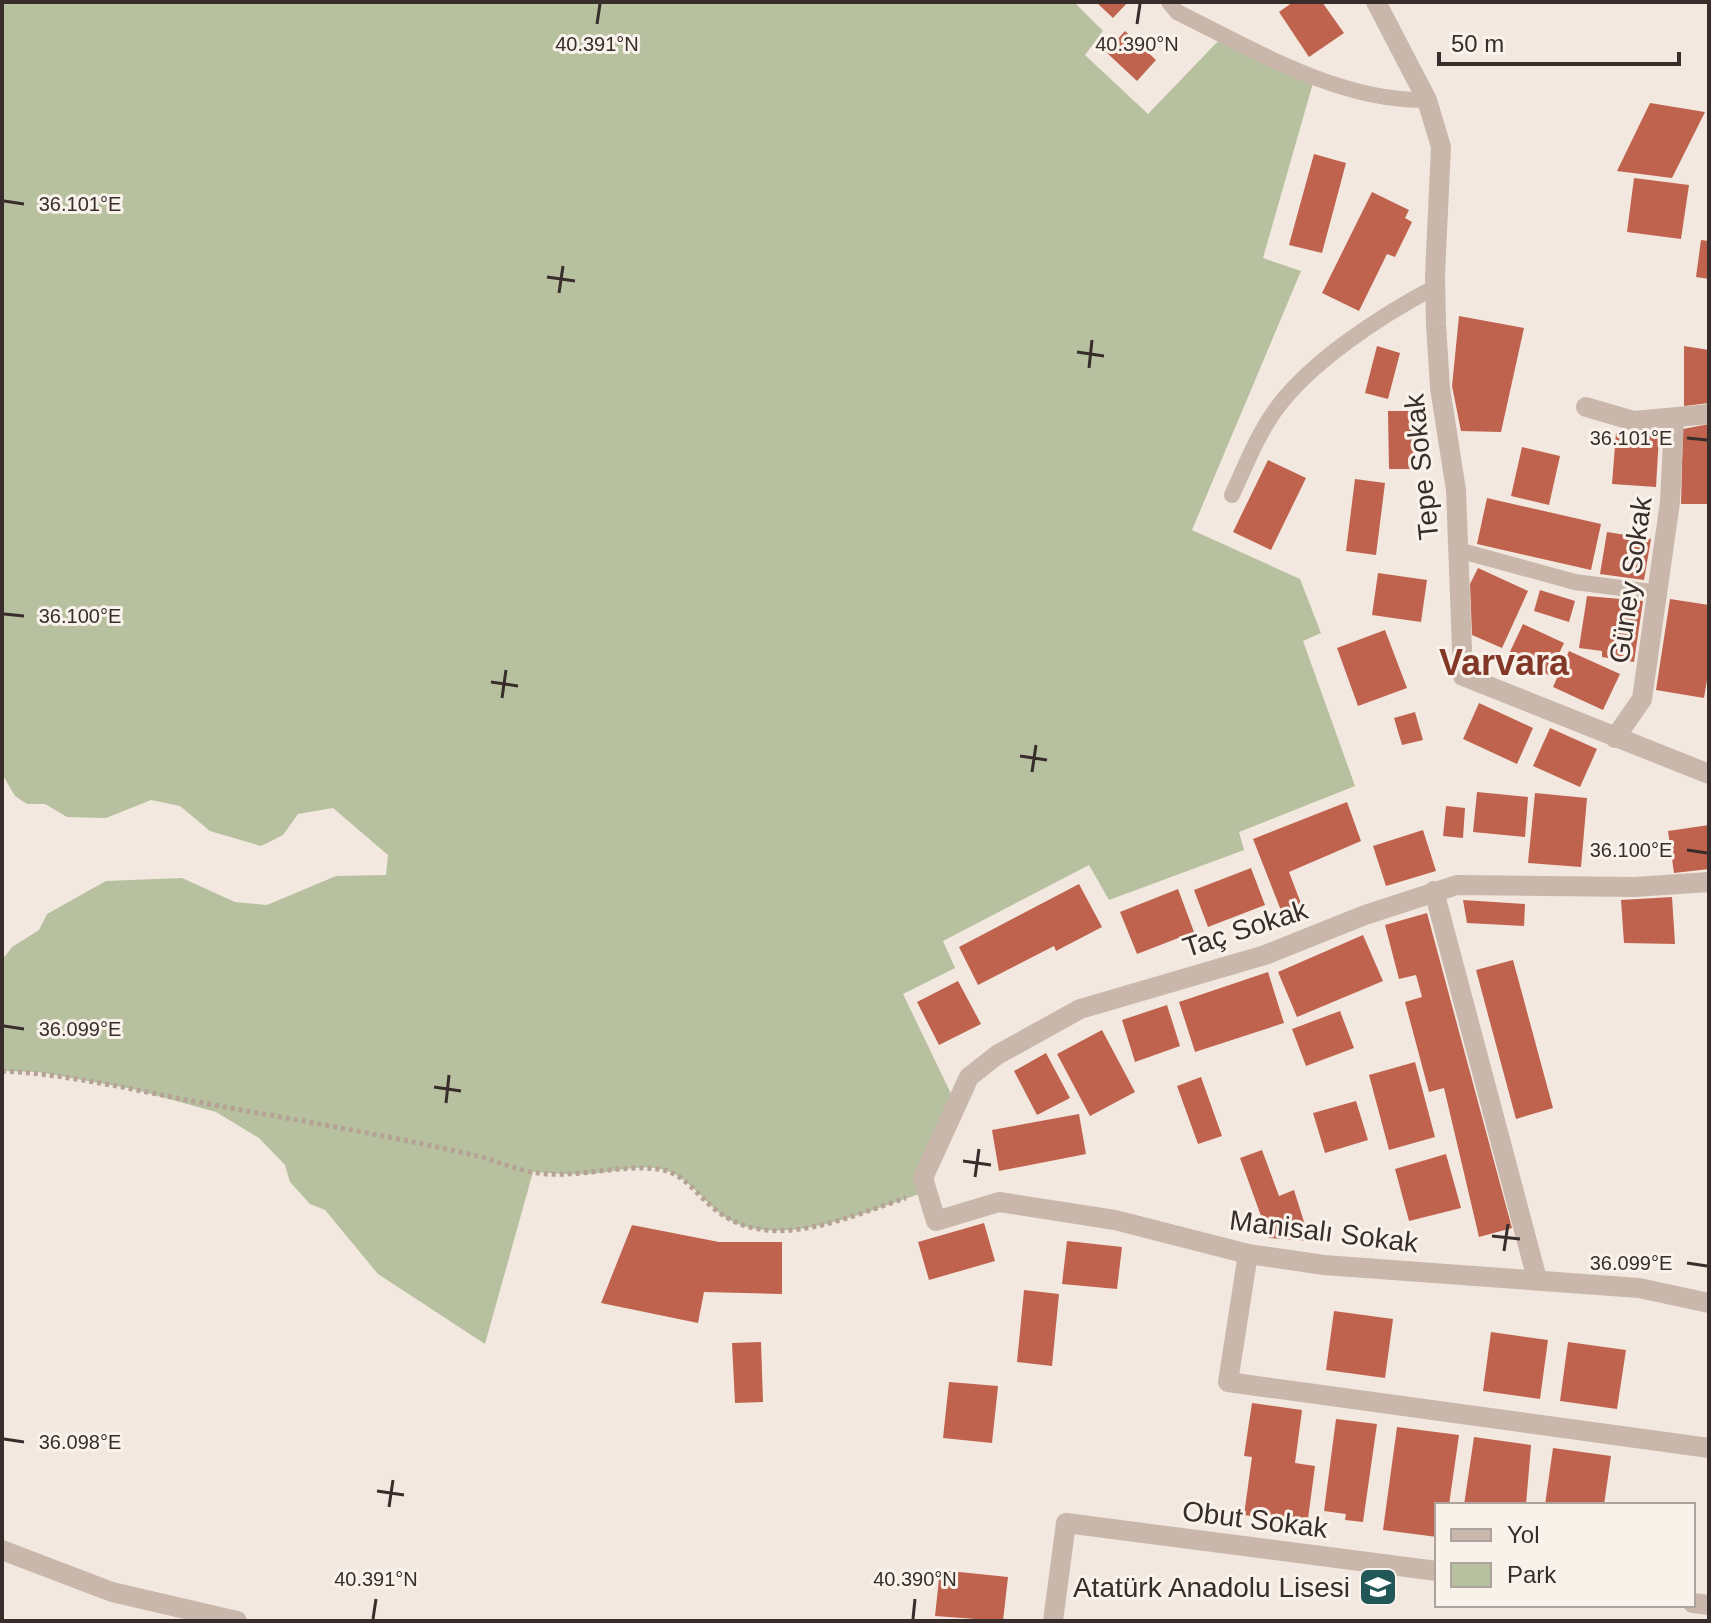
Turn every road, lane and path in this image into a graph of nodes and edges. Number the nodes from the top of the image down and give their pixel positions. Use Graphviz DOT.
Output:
graph roads {
  1 [pos="1169,2"];
  2 [pos="1376,2"];
  3 [pos="1427,100"];
  4 [pos="1435,287"];
  5 [pos="1586,407"];
  6 [pos="1709,414"];
  7 [pos="1674,420"];
  8 [pos="1232,495"];
  9 [pos="1458,550"];
  10 [pos="1659,593"];
  11 [pos="1615,738"];
  12 [pos="1709,774"];
  13 [pos="1709,882"];
  14 [pos="1434,891"];
  15 [pos="2,1071"];
  16 [pos="928,1191"];
  17 [pos="936,1221"];
  18 [pos="1248,1254"];
  19 [pos="1537,1279"];
  20 [pos="1709,1303"];
  21 [pos="1709,1448"];
  22 [pos="2,1550"];
  23 [pos="1435,1571"];
  24 [pos="176,1614"];
  25 [pos="237,1621"];
  26 [pos="1053,1621"];
  1 -- 3 [label="lane"];
  2 -- 3 [label="street, Tepe Sokak"];
  3 -- 4 [label="street, Tepe Sokak"];
  4 -- 8 [label="lane"];
  4 -- 9 [label="street, Tepe Sokak"];
  5 -- 7 [label="street"];
  6 -- 7 [label="street"];
  7 -- 10 [label="street, Güney Sokak"];
  9 -- 10 [label="lane"];
  9 -- 11 [label="street, Tepe Sokak"];
  10 -- 11 [label="street, Güney Sokak"];
  11 -- 12 [label="street, Tepe Sokak"];
  13 -- 14 [label="street, Taç Sokak"];
  14 -- 16 [label="street, Taç Sokak"];
  14 -- 19 [label="street"];
  15 -- 16 [label="path"];
  16 -- 17 [label="street, Taç Sokak"];
  17 -- 18 [label="street, Manisalı Sokak"];
  18 -- 19 [label="street, Manisalı Sokak"];
  18 -- 21 [label="street"];
  19 -- 20 [label="street, Manisalı Sokak"];
  22 -- 24 [label="street"];
  23 -- 26 [label="street, Obut Sokak"];
  24 -- 25 [label="street"];
}
